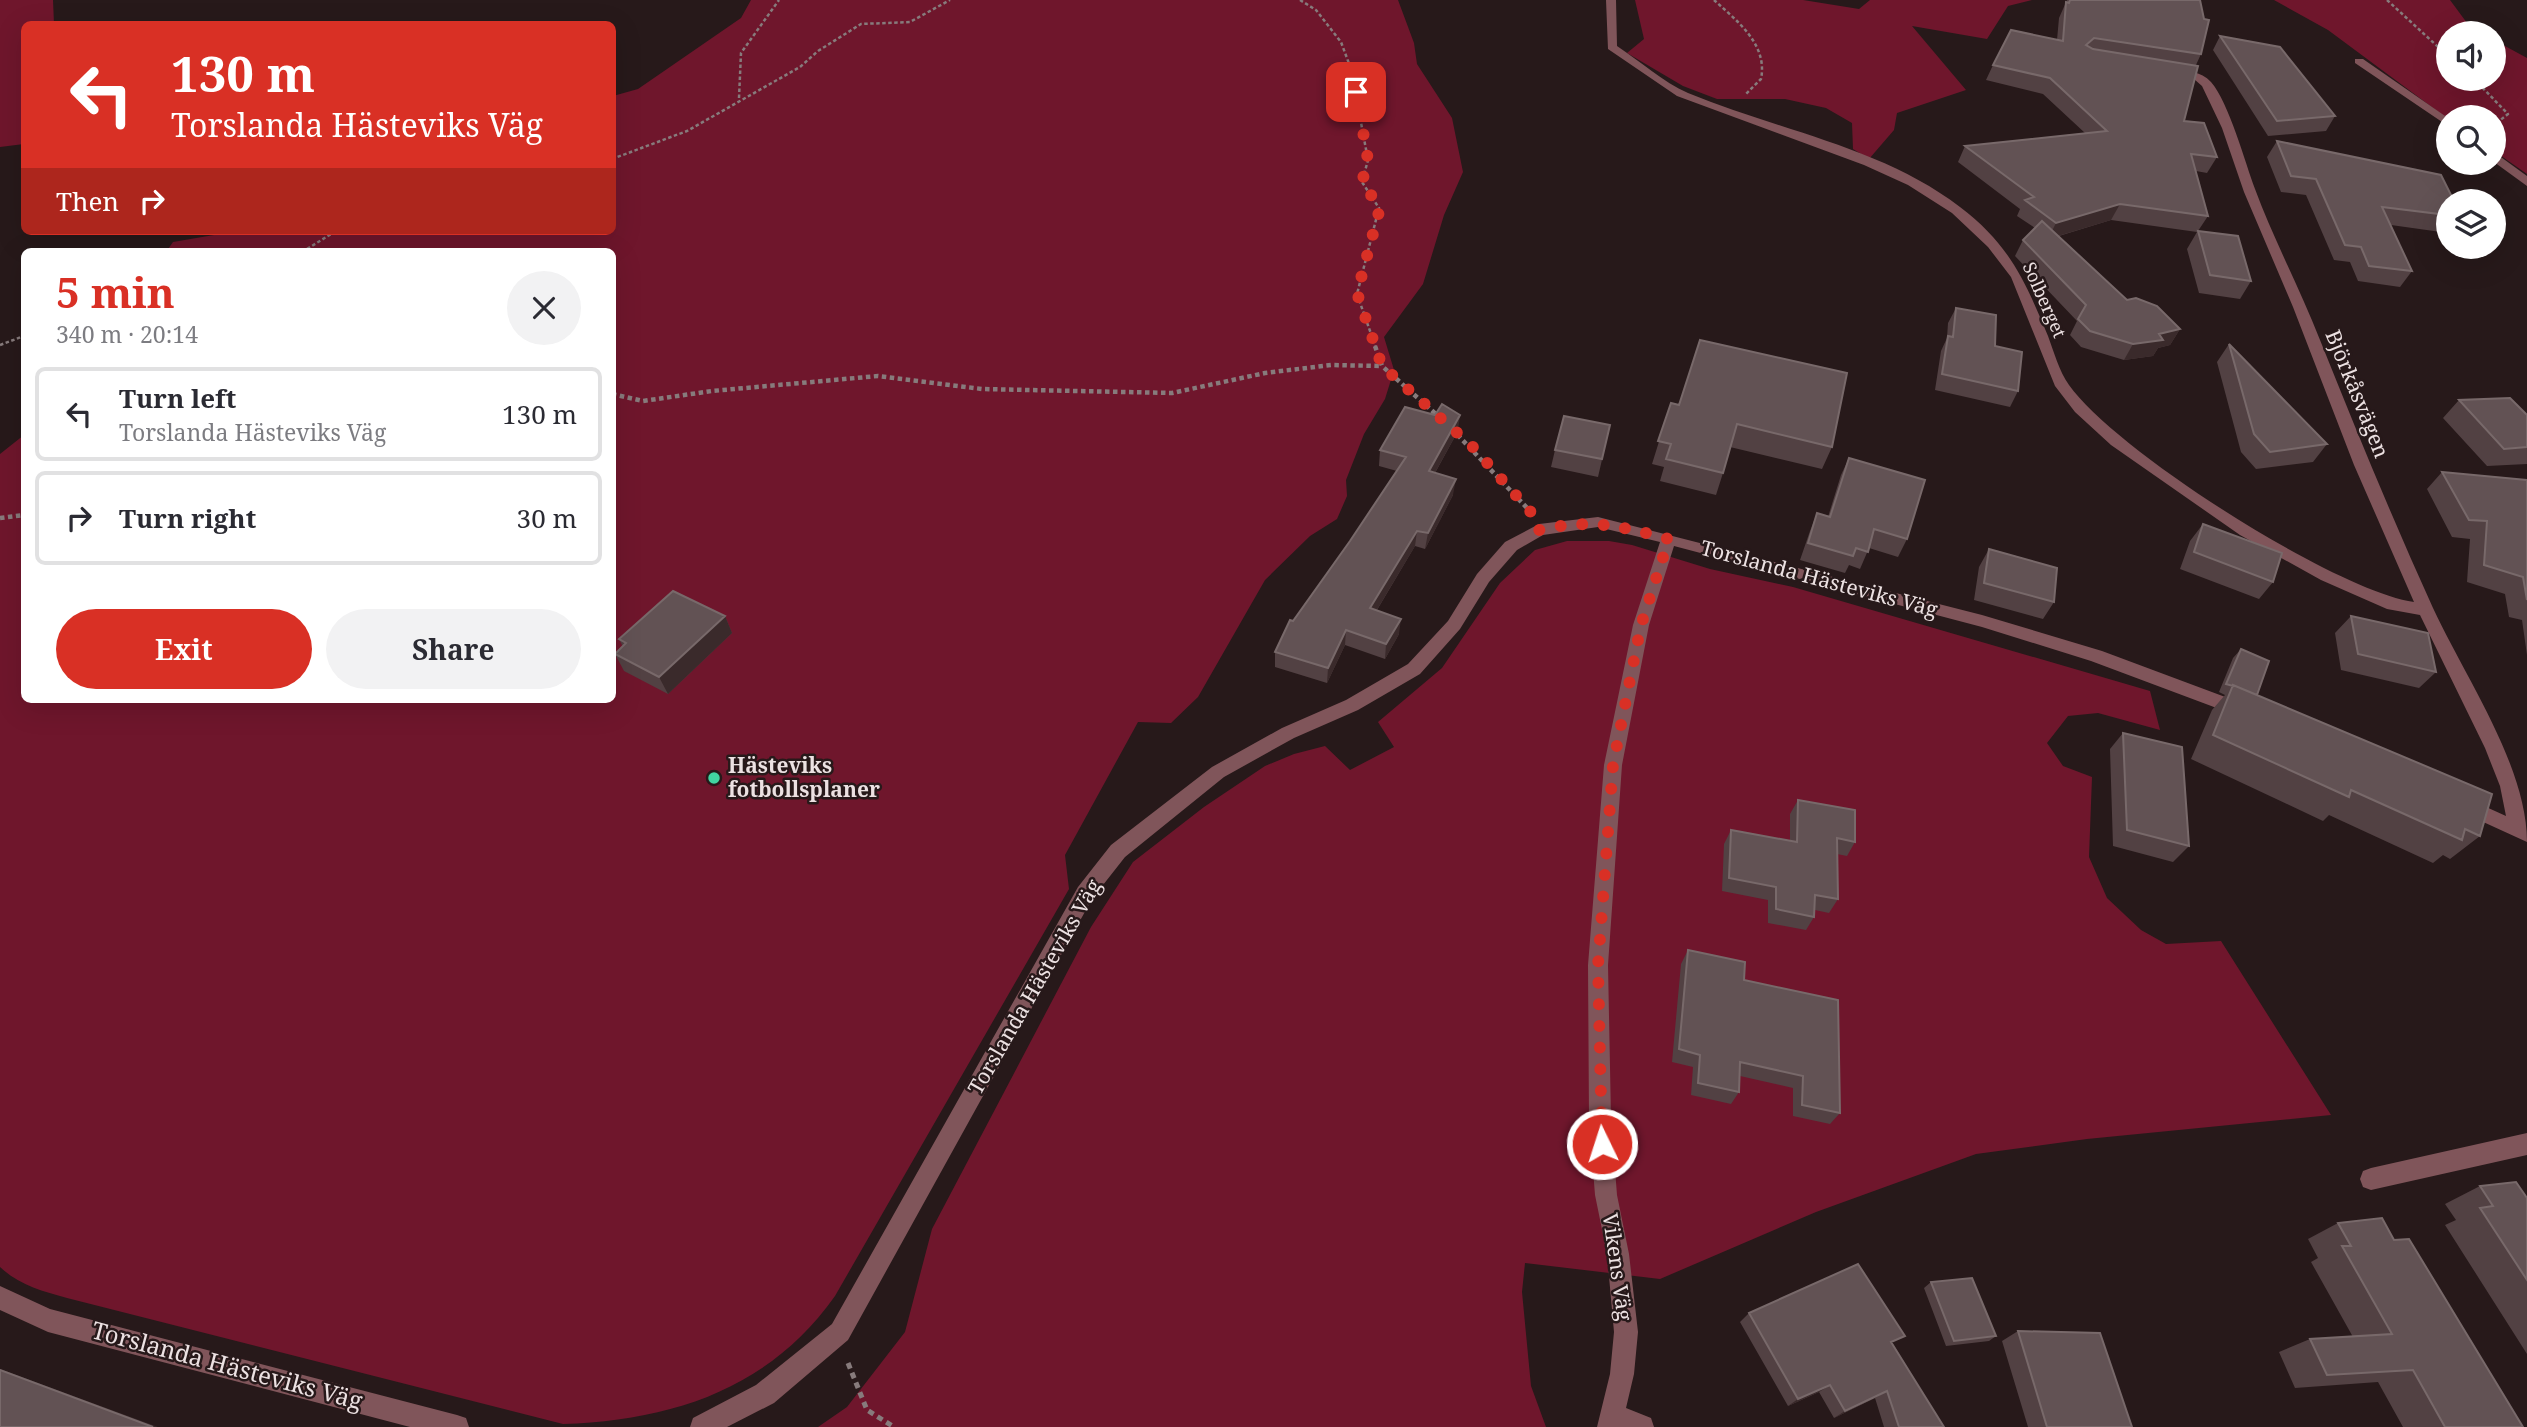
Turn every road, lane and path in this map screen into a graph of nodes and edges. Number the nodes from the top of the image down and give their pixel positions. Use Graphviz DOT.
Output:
graph roads {
  1 [pos="779,0"];
  2 [pos="950,0"];
  3 [pos="1300,0"];
  4 [pos="1611,0"];
  5 [pos="1714,0"];
  6 [pos="2388,0"];
  7 [pos="2436,45"];
  8 [pos="2359,61"];
  9 [pos="2163,70"];
  10 [pos="2488,91"];
  11 [pos="739,99"];
  12 [pos="2502,105"];
  13 [pos="1720,109"];
  14 [pos="2436,115"];
  15 [pos="616,158"];
  16 [pos="2506,165"];
  17 [pos="2527,182"];
  18 [pos="330,235"];
  19 [pos="308,248"];
  20 [pos="21,337"];
  21 [pos="0,345"];
  22 [pos="1382,366"];
  23 [pos="616,395"];
  24 [pos="1442,419"];
  25 [pos="1452,428"];
  26 [pos="21,515"];
  27 [pos="0,518"];
  28 [pos="1539,530"];
  29 [pos="1669,539"];
  30 [pos="2426,610"];
  31 [pos="2260,718"];
  32 [pos="2448,797"];
  33 [pos="2524,833"];
  34 [pos="2527,1144"];
  35 [pos="2371,1179"];
  36 [pos="0,1298"];
  37 [pos="840,1332"];
  38 [pos="1611,1421"];
  39 [pos="457,1427"];
  40 [pos="702,1427"];
  41 [pos="894,1427"];
  42 [pos="1642,1427"];
  1 -- 11 [label="path"];
  2 -- 11 [label="path"];
  3 -- 22 [label="path"];
  4 -- 13 [label="street, Solberget"];
  5 -- 13 [label="path"];
  6 -- 7 [label="path"];
  8 -- 14 [label="street"];
  9 -- 30 [label="street, Björkåsvägen"];
  10 -- 12 [label="path"];
  11 -- 15 [label="path"];
  13 -- 30 [label="street, Solberget"];
  16 -- 17 [label="street"];
  18 -- 19 [label="path"];
  20 -- 21 [label="path"];
  22 -- 23 [label="path"];
  22 -- 24 [label="path"];
  25 -- 28 [label="path"];
  26 -- 27 [label="path"];
  28 -- 29 [label="street, Torslanda Hästeviks Väg"];
  28 -- 37 [label="street, Torslanda Hästeviks Väg"];
  29 -- 31 [label="street, Torslanda Hästeviks Väg"];
  29 -- 38 [label="street, Vikens Väg"];
  30 -- 33 [label="street, Björkåsvägen"];
  32 -- 33 [label="street"];
  34 -- 35 [label="street"];
  36 -- 39 [label="street, Torslanda Hästeviks Väg"];
  37 -- 40 [label="street, Torslanda Hästeviks Väg"];
  37 -- 41 [label="path"];
  38 -- 42 [label="street, Vikens Väg"];
}
